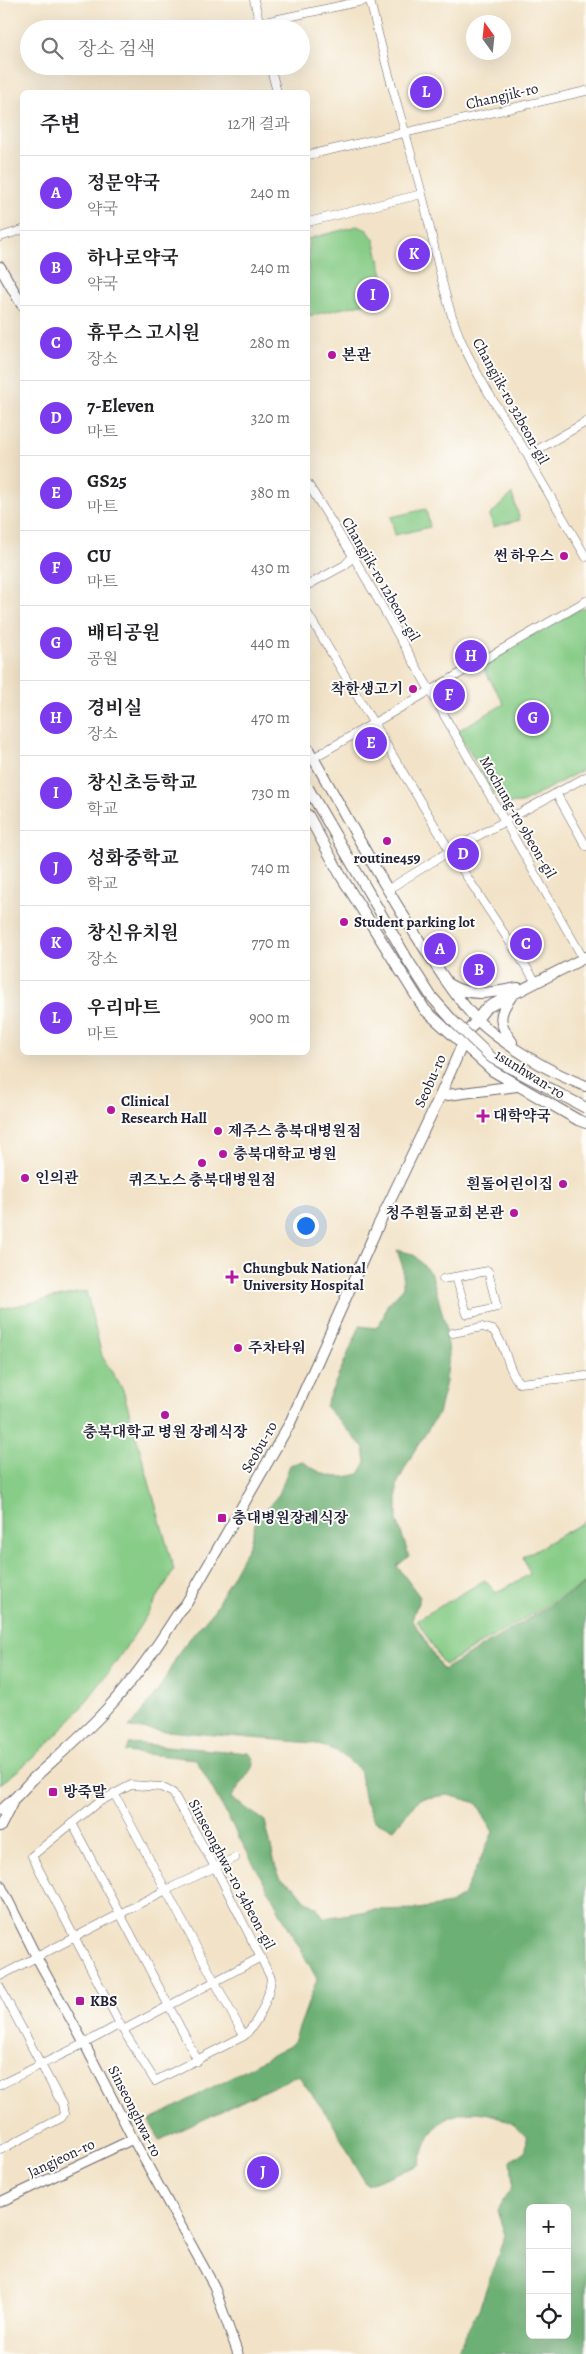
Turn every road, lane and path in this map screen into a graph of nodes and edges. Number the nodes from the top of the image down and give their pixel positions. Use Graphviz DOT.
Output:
graph roads {
  1 [pos="254,0"];
  2 [pos="368,0"];
  3 [pos="259,20"];
  4 [pos="286,20"];
  5 [pos="272,75"];
  6 [pos="276,90"];
  7 [pos="586,91"];
  8 [pos="404,133"];
  9 [pos="310,155"];
  10 [pos="422,194"];
  11 [pos="310,220"];
  12 [pos="20,231"];
  13 [pos="0,237"];
  14 [pos="0,267"];
  15 [pos="20,299"];
  16 [pos="586,422"];
  17 [pos="528,455"];
  18 [pos="310,487"];
  19 [pos="353,556"];
  20 [pos="586,557"];
  21 [pos="310,584"];
  22 [pos="586,601"];
  23 [pos="310,617"];
  24 [pos="428,690"];
  25 [pos="373,724"];
  26 [pos="310,754"];
  27 [pos="586,776"];
  28 [pos="310,791"];
  29 [pos="556,793"];
  30 [pos="310,819"];
  31 [pos="505,821"];
  32 [pos="586,846"];
  33 [pos="450,851"];
  34 [pos="387,890"];
  35 [pos="585,957"];
  36 [pos="536,982"];
  37 [pos="448,983"];
  38 [pos="514,994"];
  39 [pos="477,1020"];
  40 [pos="462,1044"];
  41 [pos="517,1048"];
  42 [pos="517,1086"];
  43 [pos="586,1086"];
  44 [pos="440,1096"];
  45 [pos="586,1108"];
  46 [pos="586,1123"];
  47 [pos="456,1276"];
  48 [pos="443,1279"];
  49 [pos="453,1333"];
  50 [pos="586,1376"];
  51 [pos="114,1793"];
  52 [pos="14,1802"];
  53 [pos="0,1810"];
  54 [pos="72,1823"];
  55 [pos="0,1827"];
  56 [pos="234,1858"];
  57 [pos="215,1867"];
  58 [pos="0,1884"];
  59 [pos="166,1890"];
  60 [pos="120,1914"];
  61 [pos="75,1938"];
  62 [pos="261,1957"];
  63 [pos="37,1958"];
  64 [pos="0,1976"];
  65 [pos="214,1982"];
  66 [pos="0,1987"];
  67 [pos="169,2006"];
  68 [pos="122,2027"];
  69 [pos="244,2036"];
  70 [pos="85,2045"];
  71 [pos="198,2061"];
  72 [pos="41,2064"];
  73 [pos="0,2085"];
  74 [pos="133,2139"];
  75 [pos="0,2150"];
  76 [pos="0,2202"];
  77 [pos="238,2354"];
  1 -- 3 [label="street"];
  2 -- 4 [label="street"];
  2 -- 8 [label="street, Changjik-ro 32beon-gil"];
  5 -- 6 [label="street"];
  7 -- 8 [label="street, Changjik-ro"];
  8 -- 9 [label="street, Changjik-ro"];
  8 -- 10 [label="street, Changjik-ro 32beon-gil"];
  10 -- 11 [label="street"];
  10 -- 17 [label="street, Changjik-ro 32beon-gil"];
  12 -- 13 [label="street"];
  14 -- 15 [label="main road"];
  16 -- 17 [label="street"];
  17 -- 20 [label="street, Changjik-ro 32beon-gil"];
  18 -- 19 [label="street, Changjik-ro 12beon-gil"];
  19 -- 21 [label="street"];
  19 -- 24 [label="street, Changjik-ro 12beon-gil"];
  22 -- 24 [label="street"];
  23 -- 25 [label="street"];
  24 -- 25 [label="street"];
  24 -- 31 [label="street, Mochung-ro 9beon-gil"];
  25 -- 26 [label="street"];
  25 -- 33 [label="street"];
  26 -- 34 [label="main road"];
  27 -- 29 [label="street"];
  28 -- 45 [label="main road, bridge"];
  29 -- 31 [label="street"];
  29 -- 32 [label="street"];
  30 -- 40 [label="main road, 1sunhwan-ro"];
  31 -- 33 [label="street"];
  31 -- 35 [label="street, Mochung-ro 9beon-gil"];
  33 -- 34 [label="street"];
  33 -- 36 [label="street"];
  34 -- 37 [label="main road"];
  35 -- 36 [label="main road"];
  36 -- 37 [label="main road"];
  36 -- 38 [label="main road, Seobu-ro"];
  37 -- 39 [label="main road"];
  38 -- 39 [label="main road, Seobu-ro"];
  38 -- 41 [label="main road"];
  39 -- 40 [label="main road, Seobu-ro"];
  39 -- 41 [label="main road"];
  40 -- 42 [label="main road, 1sunhwan-ro"];
  40 -- 44 [label="main road, Seobu-ro"];
  41 -- 43 [label="main road"];
  42 -- 44 [label="main road"];
  42 -- 46 [label="main road, 1sunhwan-ro"];
  44 -- 52 [label="main road, Seobu-ro"];
  47 -- 47 [label="street"];
  47 -- 48 [label="street"];
  49 -- 50 [label="street"];
  51 -- 54 [label="street, Sinseonghwa-ro 34beon-gil"];
  51 -- 57 [label="street, Sinseonghwa-ro 34beon-gil"];
  51 -- 59 [label="street"];
  52 -- 53 [label="main road, Seobu-ro"];
  52 -- 55 [label="main road"];
  54 -- 60 [label="street"];
  54 -- 61 [label="street, Sinseonghwa-ro 34beon-gil"];
  56 -- 57 [label="street"];
  57 -- 59 [label="street"];
  57 -- 62 [label="street, Sinseonghwa-ro 34beon-gil"];
  58 -- 63 [label="street, Sinseonghwa-ro"];
  59 -- 60 [label="street"];
  59 -- 65 [label="street"];
  60 -- 61 [label="street"];
  60 -- 67 [label="street"];
  61 -- 63 [label="street"];
  61 -- 68 [label="street"];
  62 -- 65 [label="street"];
  62 -- 69 [label="street, Sinseonghwa-ro 34beon-gil"];
  63 -- 64 [label="street"];
  63 -- 70 [label="street, Sinseonghwa-ro"];
  65 -- 67 [label="street"];
  65 -- 69 [label="street"];
  66 -- 72 [label="street"];
  67 -- 68 [label="street"];
  67 -- 71 [label="street"];
  68 -- 70 [label="street"];
  68 -- 71 [label="street, Sinseonghwa-ro 34beon-gil"];
  69 -- 71 [label="street, Sinseonghwa-ro 34beon-gil"];
  70 -- 72 [label="street"];
  70 -- 74 [label="street, Sinseonghwa-ro"];
  72 -- 73 [label="street"];
  72 -- 75 [label="street"];
  74 -- 76 [label="street, Jangjeon-ro"];
  74 -- 77 [label="street, Sinseonghwa-ro"];
}
